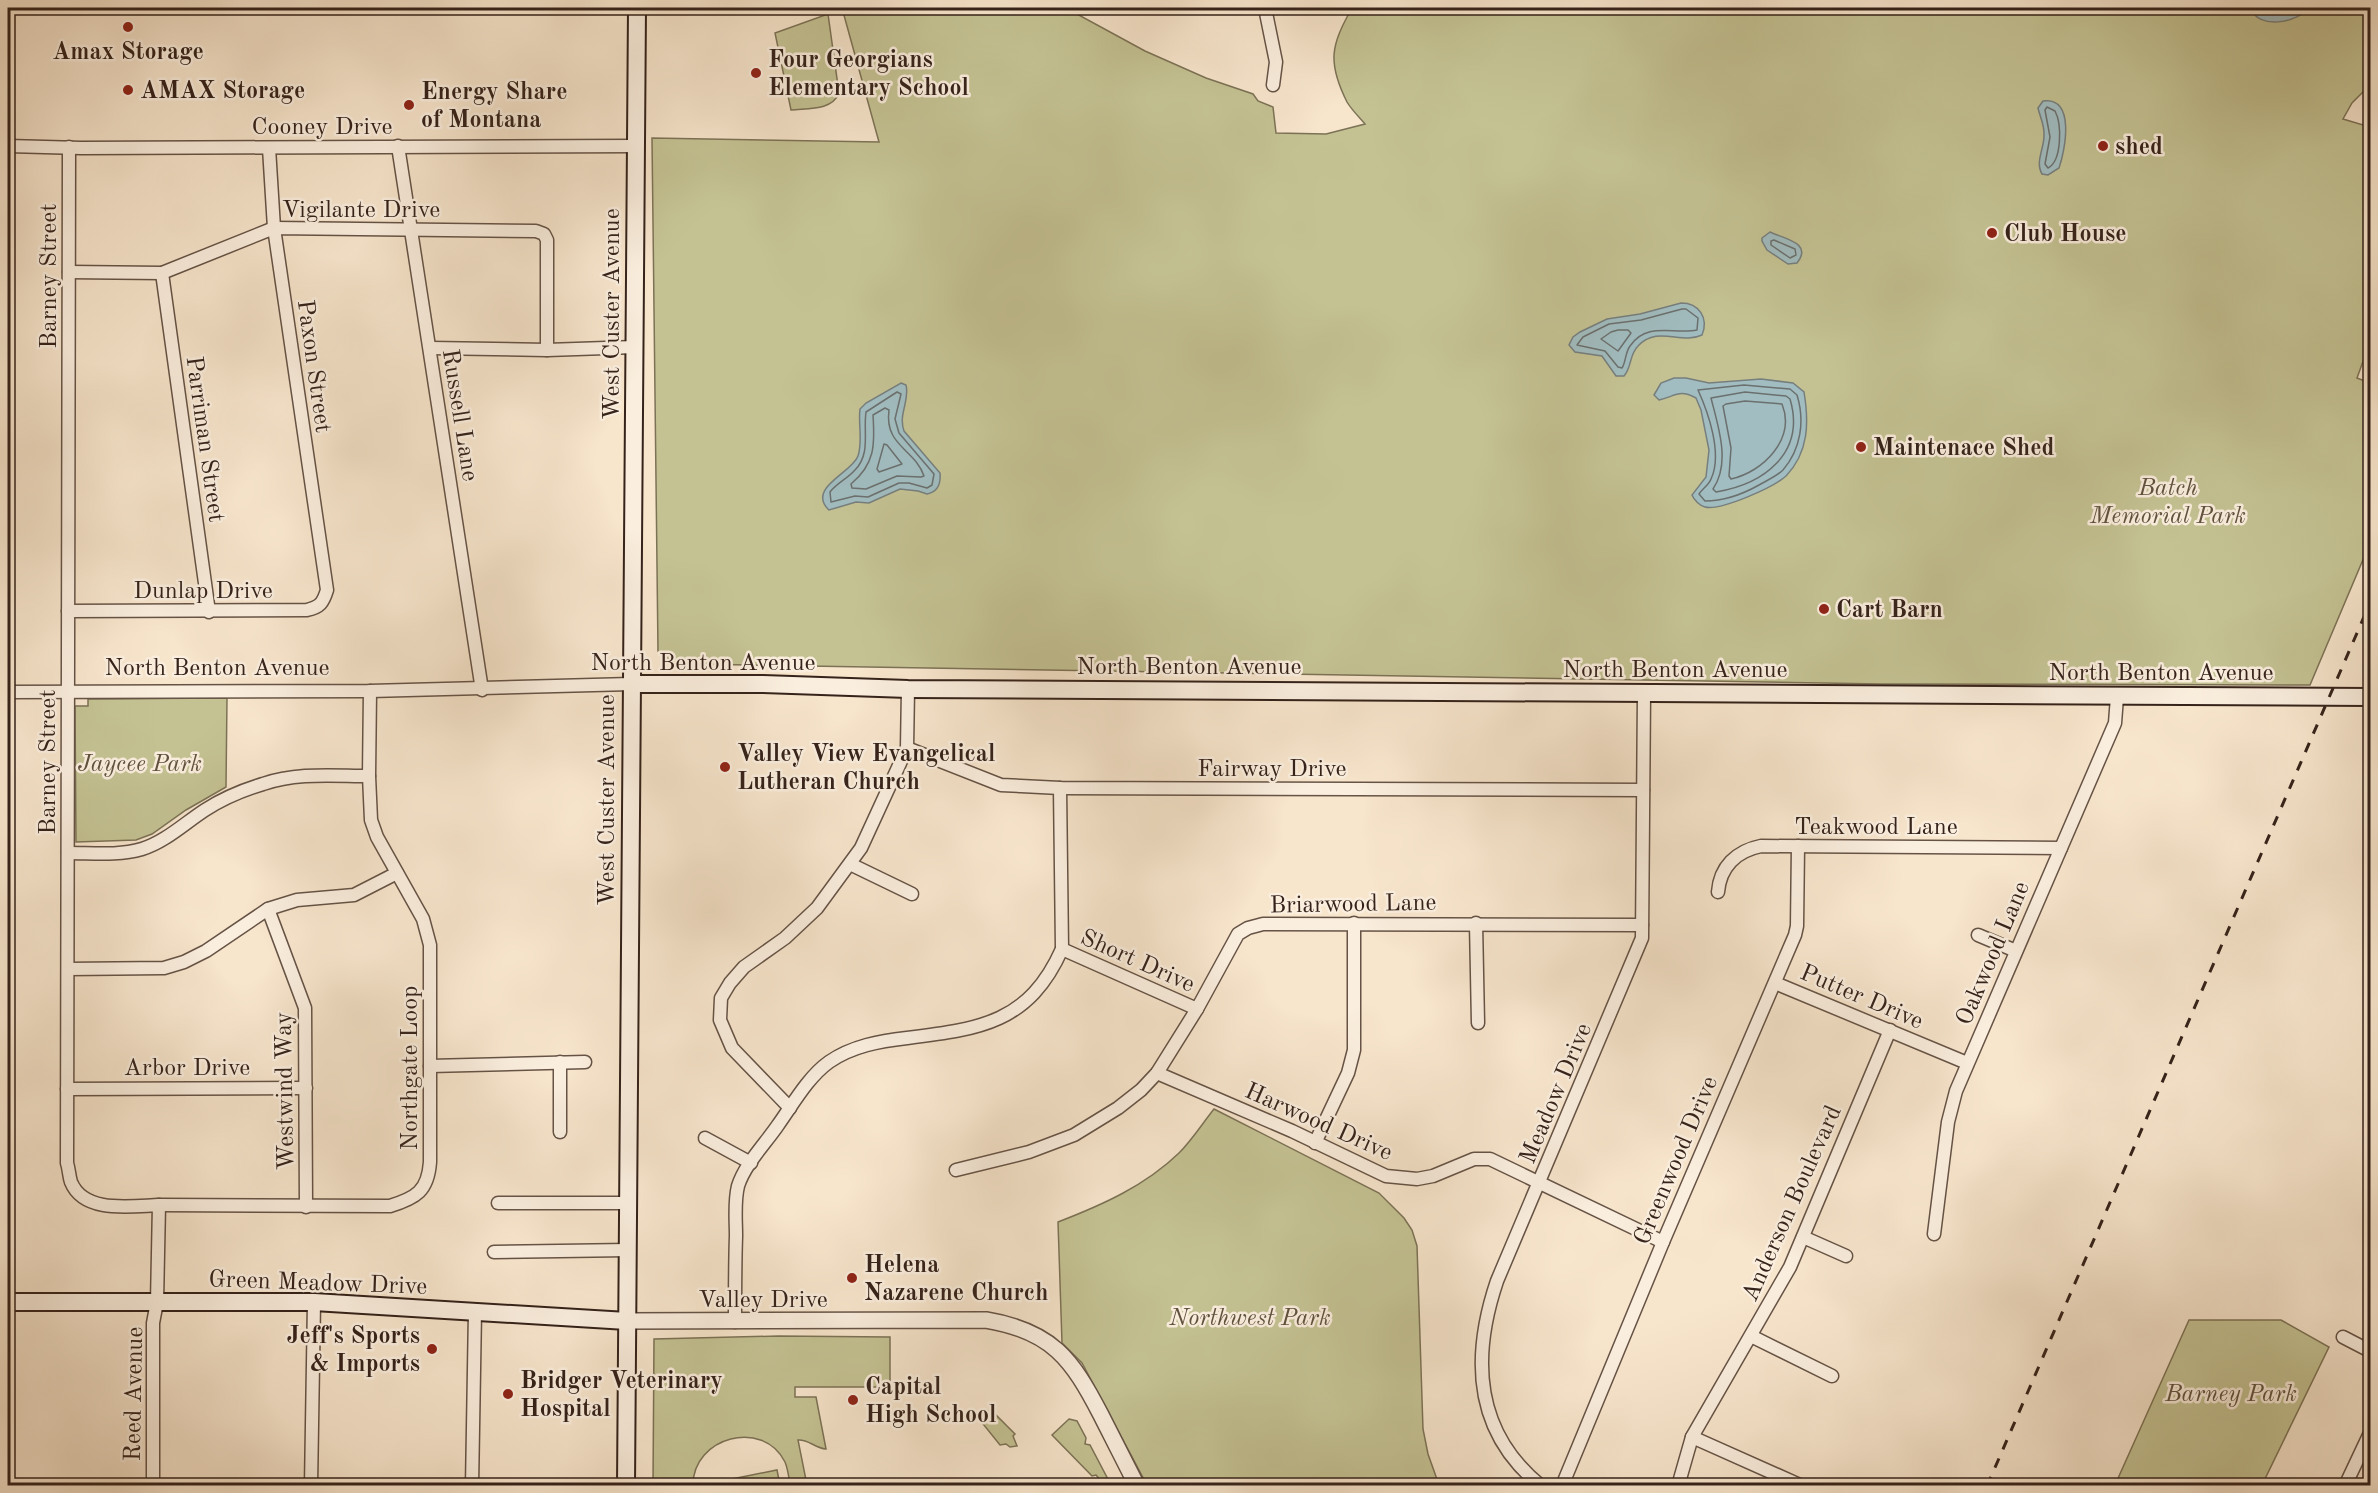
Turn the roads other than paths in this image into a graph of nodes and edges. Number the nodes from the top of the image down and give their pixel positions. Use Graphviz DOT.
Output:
graph roads {
  1 [pos="637,8"];
  2 [pos="1265,8"];
  3 [pos="1273,85"];
  4 [pos="8,146"];
  5 [pos="398,146"];
  6 [pos="636,146"];
  7 [pos="69,147"];
  8 [pos="269,148"];
  9 [pos="274,228"];
  10 [pos="410,231"];
  11 [pos="69,272"];
  12 [pos="162,273"];
  13 [pos="635,347"];
  14 [pos="430,348"];
  15 [pos="547,350"];
  16 [pos="327,590"];
  17 [pos="68,611"];
  18 [pos="209,612"];
  19 [pos="631,684"];
  20 [pos="908,689"];
  21 [pos="482,690"];
  22 [pos="68,691"];
  23 [pos="370,691"];
  24 [pos="8,692"];
  25 [pos="1644,693"];
  26 [pos="2117,697"];
  27 [pos="2370,697"];
  28 [pos="907,748"];
  29 [pos="369,776"];
  30 [pos="1060,788"];
  31 [pos="1643,790"];
  32 [pos="1798,846"];
  33 [pos="2061,848"];
  34 [pos="68,853"];
  35 [pos="850,864"];
  36 [pos="397,873"];
  37 [pos="1718,892"];
  38 [pos="912,894"];
  39 [pos="268,909"];
  40 [pos="1354,923"];
  41 [pos="1476,923"];
  42 [pos="1642,925"];
  43 [pos="1978,935"];
  44 [pos="1062,949"];
  45 [pos="2016,951"];
  46 [pos="68,969"];
  47 [pos="1774,982"];
  48 [pos="1197,1009"];
  49 [pos="1478,1023"];
  50 [pos="1890,1030"];
  51 [pos="560,1062"];
  52 [pos="585,1062"];
  53 [pos="1967,1063"];
  54 [pos="430,1066"];
  55 [pos="1157,1073"];
  56 [pos="306,1088"];
  57 [pos="67,1089"];
  58 [pos="790,1108"];
  59 [pos="560,1132"];
  60 [pos="705,1138"];
  61 [pos="1315,1143"];
  62 [pos="751,1163"];
  63 [pos="956,1170"];
  64 [pos="1540,1182"];
  65 [pos="498,1203"];
  66 [pos="628,1203"];
  67 [pos="159,1206"];
  68 [pos="306,1207"];
  69 [pos="1934,1234"];
  70 [pos="1803,1237"];
  71 [pos="1663,1242"];
  72 [pos="628,1250"];
  73 [pos="494,1252"];
  74 [pos="1846,1256"];
  75 [pos="8,1302"];
  76 [pos="157,1302"];
  77 [pos="314,1302"];
  78 [pos="475,1311"];
  79 [pos="627,1321"];
  80 [pos="735,1322"];
  81 [pos="1751,1336"];
  82 [pos="2343,1336"];
  83 [pos="2370,1351"];
  84 [pos="1832,1376"];
  85 [pos="2370,1433"];
  86 [pos="1692,1437"];
  87 [pos="153,1485"];
  88 [pos="311,1485"];
  89 [pos="472,1485"];
  90 [pos="626,1485"];
  91 [pos="1137,1485"];
  92 [pos="1541,1485"];
  93 [pos="1562,1485"];
  94 [pos="1677,1485"];
  95 [pos="1802,1485"];
  96 [pos="2345,1485"];
  1 -- 6 [label="main road, West Custer Avenue"];
  2 -- 3 [label="street"];
  4 -- 7 [label="street, Cooney Drive"];
  5 -- 6 [label="street, Cooney Drive"];
  5 -- 8 [label="street, Cooney Drive"];
  5 -- 10 [label="street, Russell Lane"];
  6 -- 13 [label="main road, West Custer Avenue"];
  7 -- 8 [label="street, Cooney Drive"];
  7 -- 11 [label="street, Barney Street"];
  8 -- 9 [label="street, Paxon Street"];
  9 -- 10 [label="street, Vigilante Drive"];
  9 -- 12 [label="street, Vigilante Drive"];
  9 -- 16 [label="street, Paxon Street"];
  10 -- 14 [label="street, Russell Lane"];
  10 -- 15 [label="street, Vigilante Drive"];
  11 -- 12 [label="street, Vigilante Drive"];
  11 -- 17 [label="street, Barney Street"];
  12 -- 18 [label="street, Parriman Street"];
  13 -- 15 [label="street"];
  13 -- 19 [label="main road, West Custer Avenue"];
  14 -- 15 [label="street"];
  14 -- 21 [label="street, Russell Lane"];
  16 -- 18 [label="street, Dunlap Drive"];
  17 -- 18 [label="street, Dunlap Drive"];
  17 -- 22 [label="street, Barney Street"];
  19 -- 20 [label="main road, North Benton Avenue"];
  19 -- 21 [label="street, North Benton Avenue"];
  19 -- 66 [label="main road, West Custer Avenue"];
  20 -- 25 [label="main road, North Benton Avenue"];
  20 -- 28 [label="street"];
  21 -- 23 [label="street, North Benton Avenue"];
  22 -- 23 [label="street, North Benton Avenue"];
  22 -- 24 [label="street, North Benton Avenue"];
  22 -- 34 [label="street, Barney Street"];
  23 -- 29 [label="street, Northgate Loop"];
  25 -- 26 [label="main road, North Benton Avenue"];
  25 -- 31 [label="street, Meadow Drive"];
  26 -- 27 [label="main road, North Benton Avenue"];
  26 -- 33 [label="street, Oakwood Lane"];
  28 -- 30 [label="street, Fairway Drive"];
  28 -- 35 [label="street"];
  29 -- 34 [label="street"];
  29 -- 36 [label="street, Northgate Loop"];
  30 -- 31 [label="street, Fairway Drive"];
  30 -- 44 [label="street"];
  31 -- 42 [label="street, Meadow Drive"];
  32 -- 33 [label="street, Teakwood Lane"];
  32 -- 37 [label="street, Teakwood Lane"];
  32 -- 47 [label="street, Greenwood Drive"];
  33 -- 45 [label="street, Oakwood Lane"];
  34 -- 46 [label="street, Barney Street"];
  35 -- 38 [label="street"];
  35 -- 58 [label="street"];
  36 -- 39 [label="street"];
  36 -- 54 [label="street, Northgate Loop"];
  39 -- 46 [label="street"];
  39 -- 56 [label="street, Westwind Way"];
  40 -- 41 [label="street, Briarwood Lane"];
  40 -- 48 [label="street, Briarwood Lane"];
  40 -- 61 [label="street"];
  41 -- 42 [label="street, Briarwood Lane"];
  41 -- 49 [label="street"];
  42 -- 64 [label="street, Meadow Drive"];
  43 -- 45 [label="street"];
  44 -- 48 [label="street, Short Drive"];
  44 -- 58 [label="street"];
  45 -- 53 [label="street, Oakwood Lane"];
  46 -- 57 [label="street, Barney Street"];
  47 -- 50 [label="street, Putter Drive"];
  47 -- 71 [label="street, Greenwood Drive"];
  48 -- 55 [label="street, Briarwood Lane"];
  50 -- 53 [label="street, Putter Drive"];
  50 -- 70 [label="street, Anderson Boulevard"];
  51 -- 52 [label="street"];
  51 -- 54 [label="street"];
  51 -- 59 [label="street"];
  53 -- 69 [label="street, Oakwood Lane"];
  54 -- 68 [label="street, Northgate Loop"];
  55 -- 61 [label="street, Harwood Drive"];
  55 -- 63 [label="street, Briarwood Lane"];
  56 -- 57 [label="street, Arbor Drive"];
  56 -- 68 [label="street, Westwind Way"];
  57 -- 67 [label="street, Barney Street"];
  58 -- 62 [label="street"];
  60 -- 62 [label="street"];
  61 -- 64 [label="street, Harwood Drive"];
  62 -- 80 [label="street"];
  64 -- 71 [label="street, Harwood Drive"];
  64 -- 92 [label="street, Meadow Drive"];
  65 -- 66 [label="street"];
  66 -- 72 [label="main road, West Custer Avenue"];
  67 -- 68 [label="street, Northgate Loop"];
  67 -- 76 [label="street"];
  70 -- 74 [label="street"];
  70 -- 81 [label="street, Anderson Boulevard"];
  71 -- 93 [label="street, Greenwood Drive"];
  72 -- 73 [label="street"];
  72 -- 79 [label="main road, West Custer Avenue"];
  75 -- 76 [label="main road, Green Meadow Drive"];
  76 -- 77 [label="main road, Green Meadow Drive"];
  76 -- 87 [label="street, Reed Avenue"];
  77 -- 78 [label="main road, Green Meadow Drive"];
  77 -- 88 [label="street"];
  78 -- 79 [label="main road, Green Meadow Drive"];
  78 -- 89 [label="street"];
  79 -- 80 [label="street, Valley Drive"];
  79 -- 90 [label="main road, West Custer Avenue"];
  80 -- 91 [label="street, Valley Drive"];
  81 -- 84 [label="street"];
  81 -- 86 [label="street, Anderson Boulevard"];
  82 -- 83 [label="street"];
  85 -- 96 [label="street"];
  86 -- 94 [label="street, Anderson Boulevard"];
  86 -- 95 [label="street"];
}
